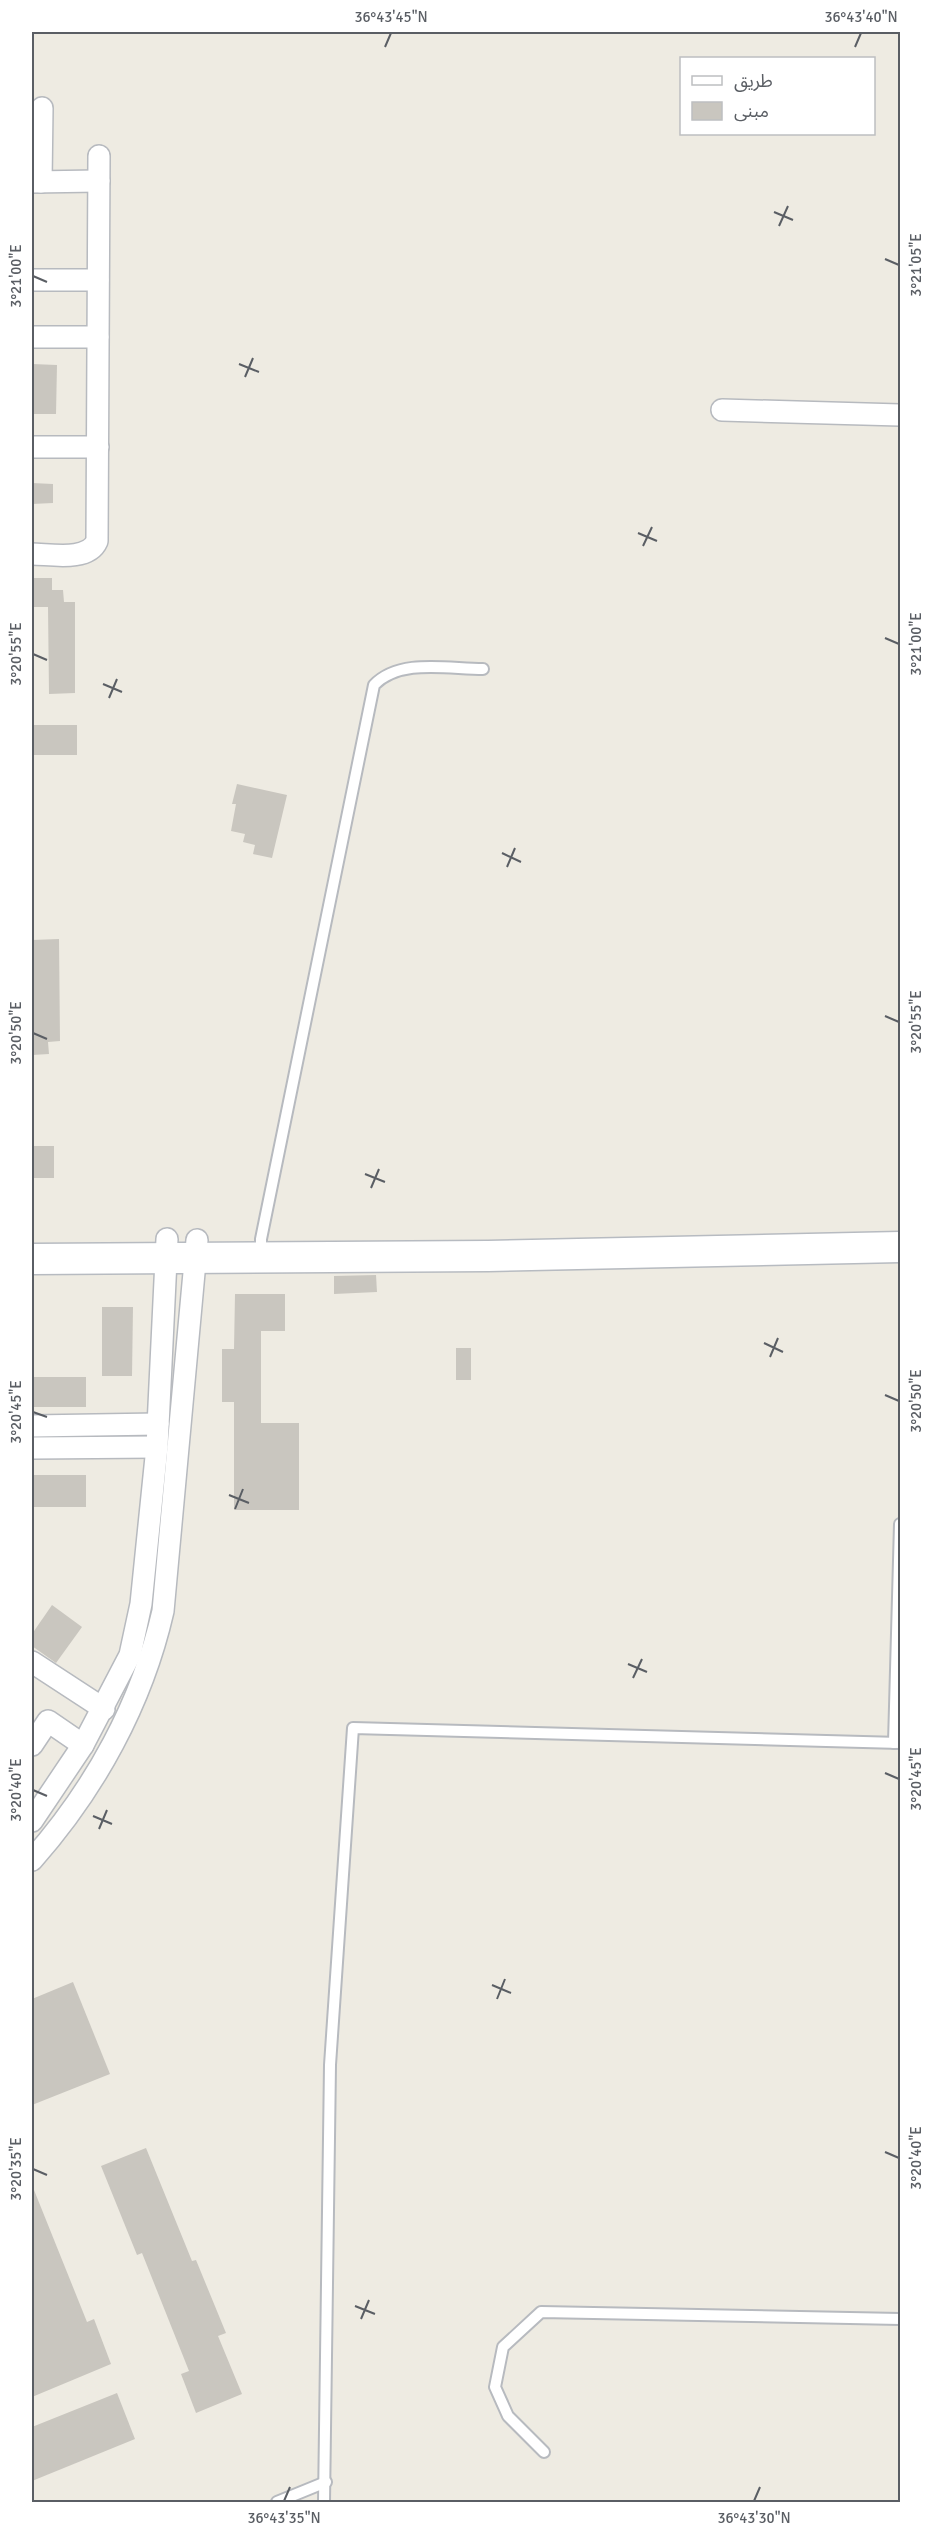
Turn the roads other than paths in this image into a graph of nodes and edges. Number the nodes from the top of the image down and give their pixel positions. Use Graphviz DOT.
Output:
graph roads {
  1 [pos="42,108"];
  2 [pos="99,156"];
  3 [pos="99,181"];
  4 [pos="36,182"];
  5 [pos="32,280"];
  6 [pos="98,280"];
  7 [pos="32,337"];
  8 [pos="98,337"];
  9 [pos="722,410"];
  10 [pos="900,415"];
  11 [pos="32,447"];
  12 [pos="98,447"];
  13 [pos="32,554"];
  14 [pos="483,669"];
  15 [pos="900,1228"];
  16 [pos="32,1241"];
  17 [pos="900,1247"];
  18 [pos="167,1248"];
  19 [pos="261,1248"];
  20 [pos="197,1249"];
  21 [pos="32,1259"];
  22 [pos="158,1424"];
  23 [pos="32,1426"];
  24 [pos="157,1447"];
  25 [pos="32,1448"];
  26 [pos="900,1524"];
  27 [pos="900,1576"];
  28 [pos="32,1662"];
  29 [pos="104,1709"];
  30 [pos="897,1743"];
  31 [pos="32,1744"];
  32 [pos="83,1745"];
  33 [pos="32,1821"];
  34 [pos="32,1860"];
  35 [pos="900,2319"];
  36 [pos="543,2452"];
  37 [pos="326,2482"];
  38 [pos="277,2502"];
  39 [pos="324,2502"];
  1 -- 4 [label="street"];
  2 -- 3 [label="street"];
  3 -- 4 [label="street"];
  3 -- 6 [label="street"];
  5 -- 6 [label="street"];
  6 -- 8 [label="street"];
  7 -- 8 [label="street"];
  8 -- 12 [label="street"];
  9 -- 10 [label="street"];
  11 -- 12 [label="street"];
  12 -- 13 [label="street"];
  14 -- 19 [label="lane"];
  15 -- 19 [label="main road"];
  16 -- 18 [label="main road"];
  17 -- 19 [label="main road"];
  18 -- 20 [label="main road"];
  18 -- 21 [label="main road"];
  18 -- 22 [label="street"];
  19 -- 20 [label="main road"];
  20 -- 34 [label="street"];
  22 -- 23 [label="street"];
  22 -- 24 [label="street"];
  24 -- 25 [label="street"];
  24 -- 29 [label="street"];
  26 -- 27 [label="lane"];
  27 -- 30 [label="lane"];
  28 -- 29 [label="street"];
  29 -- 32 [label="street"];
  30 -- 37 [label="lane"];
  31 -- 32 [label="street"];
  32 -- 33 [label="street"];
  35 -- 36 [label="lane"];
  37 -- 38 [label="lane"];
  37 -- 39 [label="lane"];
}
